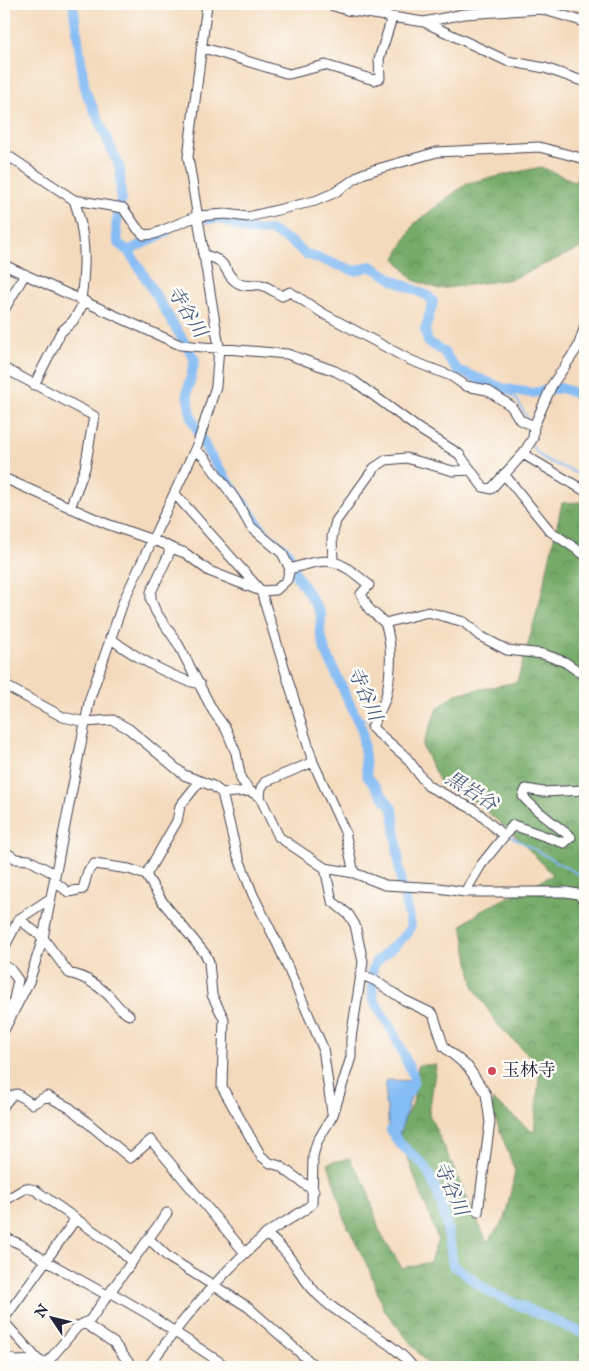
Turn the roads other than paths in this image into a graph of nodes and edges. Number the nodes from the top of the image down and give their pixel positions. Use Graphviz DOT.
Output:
graph roads {
  1 [pos="207,4"];
  2 [pos="327,4"];
  3 [pos="362,8"];
  4 [pos="392,18"];
  5 [pos="424,22"];
  6 [pos="585,22"];
  7 [pos="201,47"];
  8 [pos="585,82"];
  9 [pos="4,153"];
  10 [pos="585,159"];
  11 [pos="74,200"];
  12 [pos="198,220"];
  13 [pos="203,255"];
  14 [pos="4,265"];
  15 [pos="25,274"];
  16 [pos="83,300"];
  17 [pos="4,310"];
  18 [pos="585,328"];
  19 [pos="219,347"];
  20 [pos="4,368"];
  21 [pos="34,385"];
  22 [pos="530,425"];
  23 [pos="196,447"];
  24 [pos="524,454"];
  25 [pos="471,470"];
  26 [pos="504,474"];
  27 [pos="4,478"];
  28 [pos="585,491"];
  29 [pos="176,494"];
  30 [pos="70,508"];
  31 [pos="152,540"];
  32 [pos="169,548"];
  33 [pos="585,555"];
  34 [pos="334,561"];
  35 [pos="294,568"];
  36 [pos="261,591"];
  37 [pos="385,623"];
  38 [pos="110,638"];
  39 [pos="585,676"];
  40 [pos="200,684"];
  41 [pos="4,685"];
  42 [pos="85,722"];
  43 [pos="313,762"];
  44 [pos="200,782"];
  45 [pos="585,790"];
  46 [pos="250,791"];
  47 [pos="222,793"];
  48 [pos="260,797"];
  49 [pos="506,835"];
  50 [pos="4,851"];
  51 [pos="325,868"];
  52 [pos="354,873"];
  53 [pos="146,875"];
  54 [pos="54,877"];
  55 [pos="465,892"];
  56 [pos="51,898"];
  57 [pos="585,901"];
  58 [pos="19,919"];
  59 [pos="43,938"];
  60 [pos="4,948"];
  61 [pos="4,966"];
  62 [pos="360,974"];
  63 [pos="129,1015"];
  64 [pos="12,1016"];
  65 [pos="4,1030"];
  66 [pos="4,1105"];
  67 [pos="332,1115"];
  68 [pos="314,1191"];
  69 [pos="4,1201"];
  70 [pos="478,1212"];
  71 [pos="167,1213"];
  72 [pos="75,1220"];
  73 [pos="266,1234"];
  74 [pos="4,1237"];
  75 [pos="149,1239"];
  76 [pos="245,1253"];
  77 [pos="46,1261"];
  78 [pos="132,1262"];
  79 [pos="215,1286"];
  80 [pos="109,1294"];
  81 [pos="4,1320"];
  82 [pos="84,1323"];
  83 [pos="174,1331"];
  84 [pos="4,1356"];
  85 [pos="38,1360"];
  86 [pos="132,1367"];
  87 [pos="148,1367"];
  88 [pos="227,1367"];
  89 [pos="316,1367"];
  90 [pos="413,1367"];
  1 -- 7 [label="street"];
  2 -- 3 [label="street"];
  3 -- 4 [label="street"];
  4 -- 5 [label="street"];
  4 -- 7 [label="street"];
  5 -- 6 [label="street"];
  5 -- 8 [label="street"];
  7 -- 12 [label="street"];
  9 -- 11 [label="street"];
  10 -- 12 [label="street"];
  11 -- 12 [label="street"];
  11 -- 16 [label="street"];
  12 -- 13 [label="street"];
  13 -- 19 [label="street"];
  13 -- 22 [label="street"];
  14 -- 15 [label="street"];
  15 -- 16 [label="street"];
  15 -- 17 [label="street"];
  16 -- 19 [label="street"];
  16 -- 21 [label="street"];
  18 -- 22 [label="street"];
  19 -- 23 [label="street"];
  19 -- 25 [label="street"];
  20 -- 21 [label="street"];
  21 -- 30 [label="street"];
  22 -- 24 [label="street"];
  23 -- 29 [label="street"];
  23 -- 35 [label="street"];
  24 -- 26 [label="street"];
  24 -- 28 [label="street"];
  25 -- 26 [label="street"];
  25 -- 34 [label="street"];
  26 -- 33 [label="street"];
  27 -- 30 [label="street"];
  29 -- 31 [label="street"];
  29 -- 36 [label="street"];
  30 -- 31 [label="street"];
  31 -- 32 [label="street"];
  31 -- 38 [label="street"];
  32 -- 36 [label="street"];
  32 -- 40 [label="street"];
  34 -- 35 [label="street"];
  34 -- 37 [label="street"];
  35 -- 36 [label="street"];
  36 -- 43 [label="street"];
  37 -- 39 [label="street"];
  37 -- 49 [label="street"];
  38 -- 40 [label="street"];
  38 -- 42 [label="street"];
  40 -- 46 [label="street"];
  41 -- 42 [label="street"];
  42 -- 44 [label="street"];
  42 -- 54 [label="street"];
  43 -- 48 [label="street"];
  43 -- 52 [label="street"];
  44 -- 47 [label="street"];
  44 -- 53 [label="street"];
  45 -- 49 [label="street"];
  46 -- 47 [label="street"];
  46 -- 48 [label="street"];
  47 -- 67 [label="street"];
  48 -- 51 [label="street"];
  49 -- 55 [label="street"];
  50 -- 54 [label="street"];
  51 -- 52 [label="street"];
  51 -- 62 [label="street"];
  52 -- 55 [label="street"];
  53 -- 54 [label="street"];
  53 -- 68 [label="street"];
  54 -- 56 [label="street"];
  55 -- 57 [label="street"];
  56 -- 58 [label="street"];
  56 -- 59 [label="street"];
  58 -- 59 [label="street"];
  58 -- 60 [label="street"];
  59 -- 63 [label="street"];
  59 -- 64 [label="street"];
  61 -- 64 [label="street"];
  62 -- 67 [label="street"];
  62 -- 70 [label="street"];
  64 -- 65 [label="street"];
  66 -- 76 [label="street"];
  67 -- 68 [label="street"];
  68 -- 73 [label="street"];
  69 -- 72 [label="street"];
  71 -- 75 [label="street"];
  72 -- 77 [label="street"];
  72 -- 78 [label="street"];
  73 -- 76 [label="street"];
  73 -- 90 [label="street"];
  74 -- 77 [label="street"];
  75 -- 78 [label="street"];
  75 -- 79 [label="street"];
  76 -- 79 [label="street"];
  77 -- 80 [label="street"];
  77 -- 81 [label="street"];
  78 -- 80 [label="street"];
  79 -- 83 [label="street"];
  79 -- 89 [label="street"];
  80 -- 82 [label="street"];
  80 -- 83 [label="street"];
  81 -- 85 [label="street"];
  82 -- 85 [label="street"];
  82 -- 86 [label="street"];
  83 -- 87 [label="street"];
  83 -- 88 [label="street"];
  84 -- 85 [label="street"];
}
